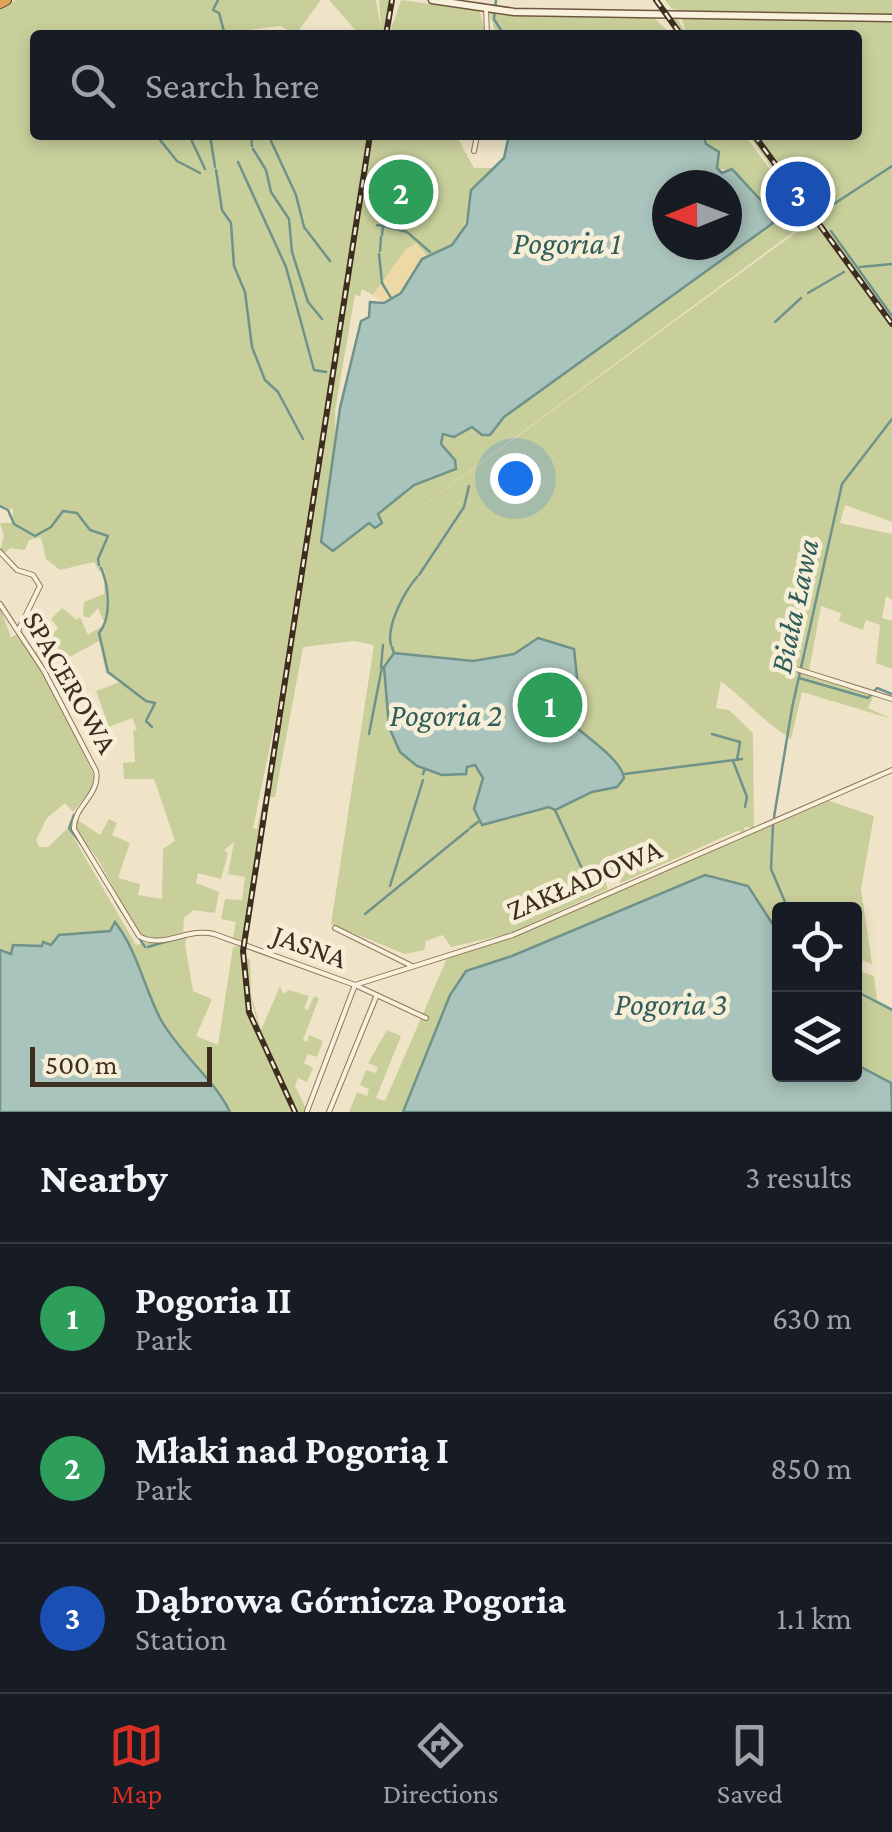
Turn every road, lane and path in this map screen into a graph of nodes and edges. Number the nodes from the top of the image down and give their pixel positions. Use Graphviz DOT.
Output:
graph roads {
  1 [pos="432,0"];
  2 [pos="492,9"];
  3 [pos="892,18"];
  4 [pos="489,30"];
  5 [pos="476,140"];
  6 [pos="474,151"];
  7 [pos="0,552"];
  8 [pos="0,604"];
  9 [pos="18,632"];
  10 [pos="799,670"];
  11 [pos="892,699"];
  12 [pos="892,770"];
  13 [pos="98,783"];
  14 [pos="336,928"];
  15 [pos="412,966"];
  16 [pos="355,985"];
  17 [pos="376,998"];
  18 [pos="426,1018"];
  19 [pos="307,1111"];
  20 [pos="329,1112"];
  1 -- 2 [label="street"];
  2 -- 3 [label="street"];
  2 -- 4 [label="street"];
  5 -- 6 [label="street"];
  7 -- 9 [label="street"];
  8 -- 9 [label="street, SPACEROWA"];
  9 -- 13 [label="street, SPACEROWA"];
  10 -- 11 [label="street"];
  12 -- 15 [label="street, ZAKŁADOWA"];
  13 -- 16 [label="street, JASNA"];
  14 -- 15 [label="street"];
  15 -- 16 [label="street, ZAKŁADOWA"];
  16 -- 17 [label="street, JASNA"];
  16 -- 19 [label="street"];
  17 -- 18 [label="street, JASNA"];
  17 -- 20 [label="street"];
}
